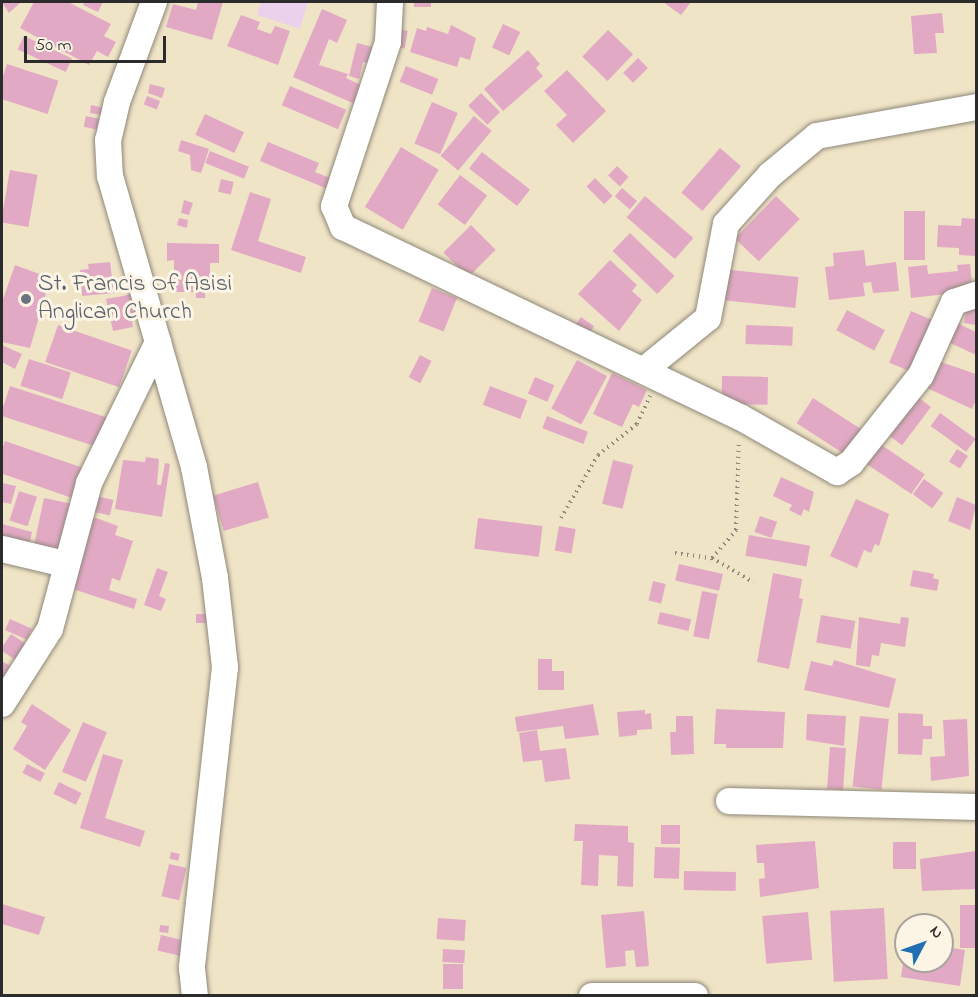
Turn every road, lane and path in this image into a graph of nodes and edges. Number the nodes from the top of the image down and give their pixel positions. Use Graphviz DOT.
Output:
graph roads {
  1 [pos="154,2"];
  2 [pos="390,2"];
  3 [pos="976,107"];
  4 [pos="976,295"];
  5 [pos="158,342"];
  6 [pos="644,370"];
  7 [pos="740,417"];
  8 [pos="561,518"];
  9 [pos="2,549"];
  10 [pos="675,553"];
  11 [pos="712,558"];
  12 [pos="65,564"];
  13 [pos="753,582"];
  14 [pos="2,704"];
  15 [pos="729,801"];
  16 [pos="976,807"];
  17 [pos="195,996"];
  18 [pos="592,996"];
  19 [pos="695,996"];
  1 -- 5 [label="street"];
  2 -- 6 [label="street"];
  3 -- 6 [label="street"];
  4 -- 7 [label="street"];
  5 -- 12 [label="street"];
  5 -- 17 [label="street"];
  6 -- 7 [label="street"];
  6 -- 8 [label="path"];
  7 -- 11 [label="path"];
  9 -- 12 [label="street"];
  10 -- 11 [label="path"];
  11 -- 13 [label="path"];
  12 -- 14 [label="street"];
  15 -- 16 [label="street"];
  18 -- 19 [label="street"];
}
